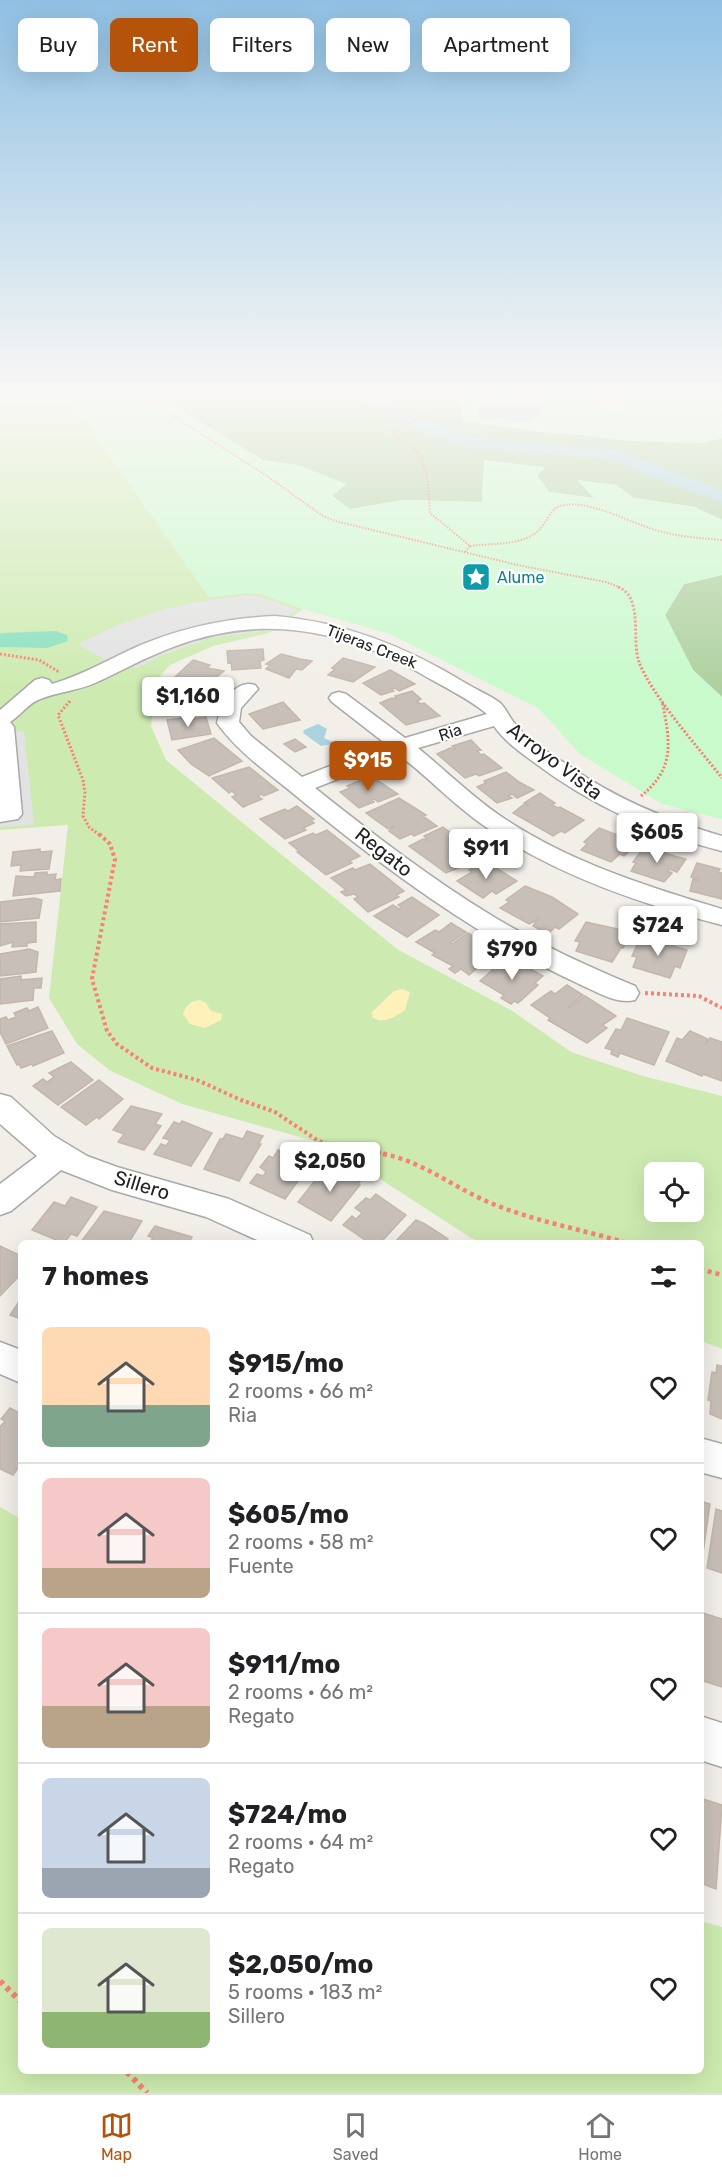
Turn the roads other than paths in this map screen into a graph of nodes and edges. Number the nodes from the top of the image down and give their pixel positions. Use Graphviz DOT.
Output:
graph roads {
  1 [pos="248,689"];
  2 [pos="339,698"];
  3 [pos="497,714"];
  4 [pos="0,719"];
  5 [pos="0,724"];
  6 [pos="403,747"];
  7 [pos="300,786"];
  8 [pos="0,815"];
  9 [pos="722,844"];
  10 [pos="722,917"];
  11 [pos="625,993"];
  12 [pos="0,1105"];
  13 [pos="59,1155"];
  14 [pos="0,1202"];
  15 [pos="289,1240"];
  16 [pos="0,1357"];
  17 [pos="18,1366"];
  18 [pos="704,1456"];
  19 [pos="722,1461"];
  20 [pos="704,1739"];
  21 [pos="722,1745"];
  1 -- 7 [label="street, Regato"];
  2 -- 6 [label="street"];
  3 -- 4 [label="street, Tijeras Creek"];
  3 -- 6 [label="street, Ria"];
  3 -- 9 [label="street, Arroyo Vista"];
  5 -- 8 [label="street"];
  6 -- 7 [label="street, Ria"];
  6 -- 10 [label="street"];
  7 -- 11 [label="street, Regato"];
  12 -- 13 [label="street, Sillero"];
  13 -- 14 [label="street"];
  13 -- 15 [label="street, Sillero"];
  16 -- 17 [label="street"];
  18 -- 19 [label="street"];
  20 -- 21 [label="street"];
}
